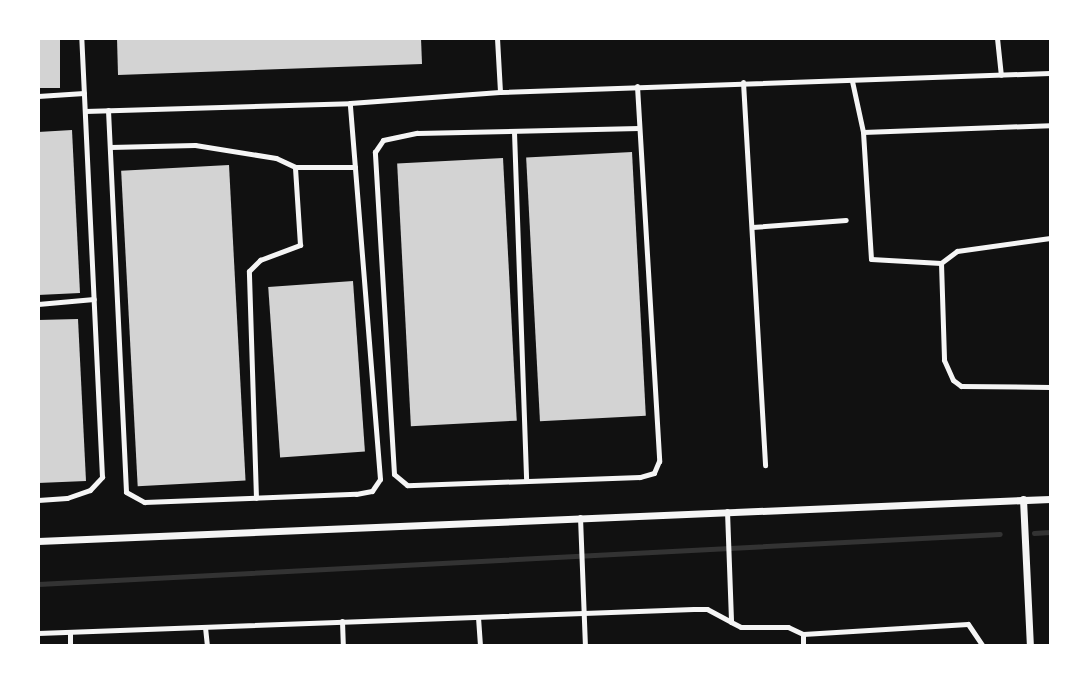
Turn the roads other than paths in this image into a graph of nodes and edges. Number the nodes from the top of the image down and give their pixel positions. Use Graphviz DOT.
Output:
graph roads {
  1 [pos="81,38"];
  2 [pos="497,38"];
  3 [pos="997,38"];
  4 [pos="1051,73"];
  5 [pos="1000,75"];
  6 [pos="852,81"];
  7 [pos="743,82"];
  8 [pos="637,86"];
  9 [pos="500,92"];
  10 [pos="84,93"];
  11 [pos="38,96"];
  12 [pos="350,103"];
  13 [pos="108,110"];
  14 [pos="85,111"];
  15 [pos="1051,125"];
  16 [pos="639,128"];
  17 [pos="514,132"];
  18 [pos="863,132"];
  19 [pos="110,148"];
  20 [pos="295,167"];
  21 [pos="355,167"];
  22 [pos="846,219"];
  23 [pos="752,227"];
  24 [pos="1051,238"];
  25 [pos="941,262"];
  26 [pos="94,299"];
  27 [pos="38,304"];
  28 [pos="1051,387"];
  29 [pos="765,465"];
  30 [pos="526,479"];
  31 [pos="256,498"];
  32 [pos="1023,499"];
  33 [pos="1051,499"];
  34 [pos="38,500"];
  35 [pos="727,511"];
  36 [pos="580,517"];
  37 [pos="38,541"];
  38 [pos="583,614"];
  39 [pos="478,617"];
  40 [pos="342,621"];
  41 [pos="731,622"];
  42 [pos="205,627"];
  43 [pos="70,632"];
  44 [pos="38,633"];
  45 [pos="803,634"];
  46 [pos="70,646"];
  47 [pos="207,646"];
  48 [pos="343,646"];
  49 [pos="480,646"];
  50 [pos="585,646"];
  51 [pos="803,646"];
  52 [pos="983,646"];
  53 [pos="1030,646"];
  1 -- 10 [label="lane"];
  2 -- 9 [label="lane"];
  3 -- 5 [label="lane"];
  4 -- 5 [label="lane"];
  5 -- 6 [label="lane"];
  6 -- 7 [label="lane"];
  6 -- 18 [label="lane"];
  7 -- 8 [label="lane"];
  7 -- 23 [label="lane"];
  8 -- 9 [label="lane"];
  8 -- 16 [label="lane"];
  9 -- 12 [label="lane"];
  10 -- 11 [label="lane"];
  10 -- 14 [label="lane"];
  12 -- 13 [label="lane"];
  12 -- 21 [label="lane"];
  13 -- 14 [label="lane"];
  13 -- 19 [label="lane"];
  14 -- 26 [label="lane"];
  15 -- 18 [label="lane"];
  16 -- 17 [label="lane"];
  16 -- 30 [label="lane"];
  17 -- 30 [label="lane"];
  17 -- 30 [label="lane"];
  18 -- 25 [label="lane"];
  19 -- 20 [label="lane"];
  19 -- 31 [label="lane"];
  20 -- 21 [label="lane"];
  20 -- 31 [label="lane"];
  21 -- 31 [label="lane"];
  22 -- 23 [label="lane"];
  23 -- 29 [label="lane"];
  24 -- 25 [label="lane"];
  25 -- 28 [label="lane"];
  26 -- 27 [label="lane"];
  26 -- 34 [label="lane"];
  32 -- 33 [label="street"];
  32 -- 35 [label="street"];
  32 -- 53 [label="street"];
  35 -- 36 [label="street"];
  35 -- 41 [label="lane"];
  36 -- 37 [label="street"];
  36 -- 38 [label="lane"];
  38 -- 39 [label="lane"];
  38 -- 41 [label="lane"];
  38 -- 50 [label="lane"];
  39 -- 40 [label="lane"];
  39 -- 49 [label="lane"];
  40 -- 42 [label="lane"];
  40 -- 48 [label="lane"];
  41 -- 45 [label="lane"];
  42 -- 43 [label="lane"];
  42 -- 47 [label="lane"];
  43 -- 44 [label="lane"];
  43 -- 46 [label="lane"];
  45 -- 51 [label="lane"];
  45 -- 52 [label="lane"];
}
